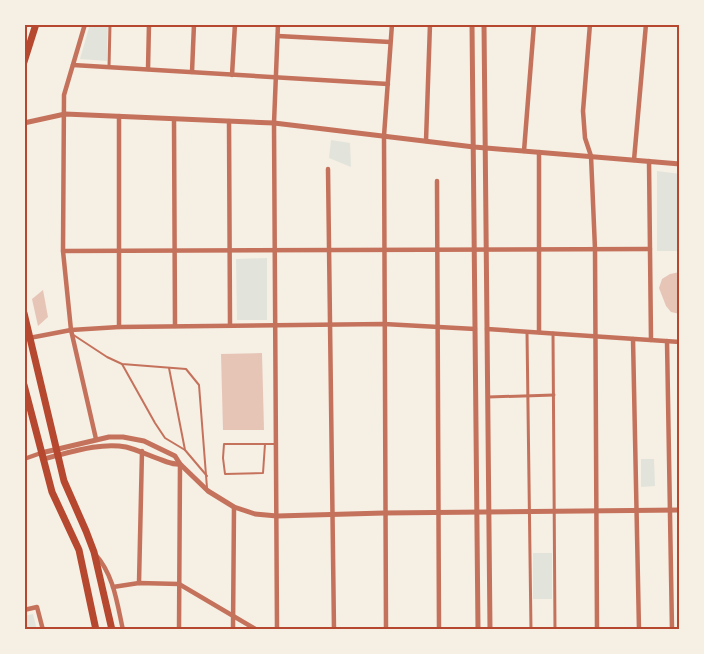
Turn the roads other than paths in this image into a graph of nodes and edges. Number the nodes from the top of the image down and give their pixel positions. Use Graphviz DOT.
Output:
graph roads {
  1 [pos="36,24"];
  2 [pos="85,24"];
  3 [pos="110,24"];
  4 [pos="149,24"];
  5 [pos="194,24"];
  6 [pos="234,24"];
  7 [pos="278,24"];
  8 [pos="392,24"];
  9 [pos="430,24"];
  10 [pos="472,24"];
  11 [pos="484,24"];
  12 [pos="534,24"];
  13 [pos="590,24"];
  14 [pos="646,24"];
  15 [pos="278,36"];
  16 [pos="390,42"];
  17 [pos="24,62"];
  18 [pos="73,65"];
  19 [pos="109,67"];
  20 [pos="148,69"];
  21 [pos="192,72"];
  22 [pos="232,75"];
  23 [pos="276,78"];
  24 [pos="388,84"];
  25 [pos="64,114"];
  26 [pos="119,116"];
  27 [pos="174,118"];
  28 [pos="229,121"];
  29 [pos="24,123"];
  30 [pos="274,123"];
  31 [pos="384,136"];
  32 [pos="426,141"];
  33 [pos="474,147"];
  34 [pos="485,148"];
  35 [pos="524,151"];
  36 [pos="539,152"];
  37 [pos="591,156"];
  38 [pos="634,160"];
  39 [pos="649,161"];
  40 [pos="680,164"];
  41 [pos="328,169"];
  42 [pos="437,182"];
  43 [pos="540,249"];
  44 [pos="595,249"];
  45 [pos="650,249"];
  46 [pos="230,250"];
  47 [pos="275,250"];
  48 [pos="329,250"];
  49 [pos="385,250"];
  50 [pos="437,250"];
  51 [pos="475,250"];
  52 [pos="486,250"];
  53 [pos="63,251"];
  54 [pos="119,251"];
  55 [pos="175,251"];
  56 [pos="24,313"];
  57 [pos="330,324"];
  58 [pos="384,324"];
  59 [pos="230,325"];
  60 [pos="275,325"];
  61 [pos="175,326"];
  62 [pos="119,327"];
  63 [pos="438,327"];
  64 [pos="475,329"];
  65 [pos="487,329"];
  66 [pos="71,332"];
  67 [pos="527,332"];
  68 [pos="539,332"];
  69 [pos="553,333"];
  70 [pos="594,336"];
  71 [pos="27,339"];
  72 [pos="633,339"];
  73 [pos="651,340"];
  74 [pos="668,341"];
  75 [pos="680,342"];
  76 [pos="122,364"];
  77 [pos="169,368"];
  78 [pos="24,385"];
  79 [pos="554,395"];
  80 [pos="529,396"];
  81 [pos="488,397"];
  82 [pos="96,439"];
  83 [pos="265,444"];
  84 [pos="276,444"];
  85 [pos="185,450"];
  86 [pos="142,451"];
  87 [pos="57,452"];
  88 [pos="39,456"];
  89 [pos="24,459"];
  90 [pos="180,464"];
  91 [pos="207,476"];
  92 [pos="208,491"];
  93 [pos="234,507"];
  94 [pos="596,510"];
  95 [pos="635,510"];
  96 [pos="671,510"];
  97 [pos="680,510"];
  98 [pos="477,511"];
  99 [pos="489,511"];
  100 [pos="530,511"];
  101 [pos="556,511"];
  102 [pos="439,512"];
  103 [pos="384,513"];
  104 [pos="333,514"];
  105 [pos="277,516"];
  106 [pos="94,552"];
  107 [pos="140,583"];
  108 [pos="179,584"];
  109 [pos="113,586"];
  110 [pos="24,610"];
  111 [pos="233,617"];
  112 [pos="43,630"];
  113 [pos="96,630"];
  114 [pos="112,630"];
  115 [pos="123,630"];
  116 [pos="178,630"];
  117 [pos="233,630"];
  118 [pos="257,630"];
  119 [pos="278,630"];
  120 [pos="334,630"];
  121 [pos="386,630"];
  122 [pos="439,630"];
  123 [pos="478,630"];
  124 [pos="490,630"];
  125 [pos="531,630"];
  126 [pos="555,630"];
  127 [pos="597,630"];
  128 [pos="639,630"];
  129 [pos="672,630"];
  1 -- 17 [label="main road"];
  2 -- 18 [label="street"];
  3 -- 19 [label="street"];
  4 -- 20 [label="street"];
  5 -- 21 [label="street"];
  6 -- 22 [label="street"];
  7 -- 15 [label="street"];
  8 -- 16 [label="street"];
  9 -- 32 [label="street"];
  10 -- 33 [label="street"];
  11 -- 34 [label="street"];
  12 -- 35 [label="street"];
  13 -- 37 [label="street"];
  14 -- 38 [label="street"];
  15 -- 16 [label="street"];
  15 -- 23 [label="street"];
  16 -- 24 [label="street"];
  18 -- 19 [label="street"];
  18 -- 25 [label="street"];
  19 -- 20 [label="street"];
  20 -- 21 [label="street"];
  21 -- 22 [label="street"];
  22 -- 23 [label="street"];
  23 -- 24 [label="street"];
  23 -- 30 [label="street"];
  24 -- 31 [label="street"];
  25 -- 26 [label="street"];
  25 -- 29 [label="street"];
  25 -- 53 [label="street"];
  26 -- 27 [label="street"];
  26 -- 54 [label="street"];
  27 -- 28 [label="street"];
  27 -- 55 [label="street"];
  28 -- 30 [label="street"];
  28 -- 46 [label="street"];
  30 -- 31 [label="street"];
  30 -- 47 [label="street"];
  31 -- 32 [label="street"];
  31 -- 49 [label="street"];
  32 -- 33 [label="street"];
  33 -- 34 [label="street"];
  33 -- 51 [label="street"];
  34 -- 35 [label="street"];
  34 -- 52 [label="street"];
  35 -- 36 [label="street"];
  36 -- 37 [label="street"];
  36 -- 43 [label="street"];
  37 -- 38 [label="street"];
  37 -- 44 [label="street"];
  38 -- 39 [label="street"];
  39 -- 40 [label="street"];
  39 -- 45 [label="street"];
  41 -- 48 [label="street"];
  42 -- 50 [label="street"];
  43 -- 44 [label="street"];
  43 -- 52 [label="street"];
  43 -- 68 [label="street"];
  44 -- 45 [label="street"];
  44 -- 70 [label="street"];
  45 -- 73 [label="street"];
  46 -- 47 [label="street"];
  46 -- 55 [label="street"];
  46 -- 59 [label="street"];
  47 -- 48 [label="street"];
  47 -- 60 [label="street"];
  48 -- 49 [label="street"];
  48 -- 57 [label="street"];
  49 -- 50 [label="street"];
  49 -- 58 [label="street"];
  50 -- 51 [label="street"];
  50 -- 63 [label="street"];
  51 -- 52 [label="street"];
  51 -- 64 [label="street"];
  52 -- 65 [label="street"];
  53 -- 54 [label="street"];
  53 -- 66 [label="street"];
  54 -- 55 [label="street"];
  54 -- 62 [label="street"];
  55 -- 61 [label="street"];
  56 -- 71 [label="main road"];
  57 -- 58 [label="street"];
  57 -- 60 [label="street"];
  57 -- 104 [label="street"];
  58 -- 63 [label="street"];
  58 -- 103 [label="street"];
  59 -- 60 [label="street"];
  59 -- 61 [label="street"];
  60 -- 84 [label="street"];
  61 -- 62 [label="street"];
  62 -- 66 [label="street"];
  63 -- 64 [label="street"];
  63 -- 102 [label="street"];
  64 -- 98 [label="street"];
  65 -- 67 [label="street"];
  65 -- 81 [label="street"];
  66 -- 71 [label="street"];
  66 -- 76 [label="lane"];
  66 -- 82 [label="street"];
  67 -- 68 [label="street"];
  67 -- 80 [label="street"];
  68 -- 69 [label="street"];
  69 -- 70 [label="street"];
  69 -- 79 [label="street"];
  70 -- 72 [label="street"];
  70 -- 94 [label="street"];
  71 -- 87 [label="main road"];
  72 -- 73 [label="street"];
  72 -- 95 [label="street"];
  73 -- 74 [label="street"];
  74 -- 75 [label="street"];
  74 -- 96 [label="street"];
  76 -- 77 [label="lane"];
  76 -- 85 [label="lane"];
  77 -- 85 [label="lane"];
  77 -- 91 [label="lane"];
  78 -- 88 [label="main road"];
  79 -- 80 [label="street"];
  79 -- 101 [label="street"];
  80 -- 81 [label="street"];
  80 -- 100 [label="street"];
  81 -- 99 [label="street"];
  82 -- 87 [label="street"];
  82 -- 90 [label="street"];
  83 -- 83 [label="lane"];
  83 -- 84 [label="lane"];
  84 -- 105 [label="street"];
  85 -- 91 [label="lane"];
  86 -- 87 [label="street"];
  86 -- 90 [label="street"];
  86 -- 107 [label="street"];
  87 -- 88 [label="street"];
  87 -- 106 [label="main road"];
  88 -- 89 [label="street"];
  88 -- 113 [label="main road"];
  90 -- 92 [label="street"];
  90 -- 108 [label="street"];
  91 -- 92 [label="lane"];
  92 -- 93 [label="street"];
  93 -- 105 [label="street"];
  93 -- 111 [label="street"];
  94 -- 95 [label="street"];
  94 -- 101 [label="street"];
  94 -- 127 [label="street"];
  95 -- 96 [label="street"];
  95 -- 128 [label="street"];
  96 -- 97 [label="street"];
  96 -- 129 [label="street"];
  98 -- 99 [label="street"];
  98 -- 102 [label="street"];
  98 -- 123 [label="street"];
  99 -- 100 [label="street"];
  99 -- 124 [label="street"];
  100 -- 101 [label="street"];
  100 -- 125 [label="street"];
  101 -- 126 [label="street"];
  102 -- 103 [label="street"];
  102 -- 122 [label="street"];
  103 -- 104 [label="street"];
  103 -- 121 [label="street"];
  104 -- 105 [label="street"];
  104 -- 120 [label="street"];
  105 -- 119 [label="street"];
  106 -- 109 [label="street"];
  106 -- 114 [label="main road"];
  107 -- 108 [label="street"];
  107 -- 109 [label="street"];
  108 -- 111 [label="street"];
  108 -- 116 [label="street"];
  109 -- 115 [label="street"];
  110 -- 112 [label="street"];
  111 -- 117 [label="street"];
  111 -- 118 [label="street"];
}
